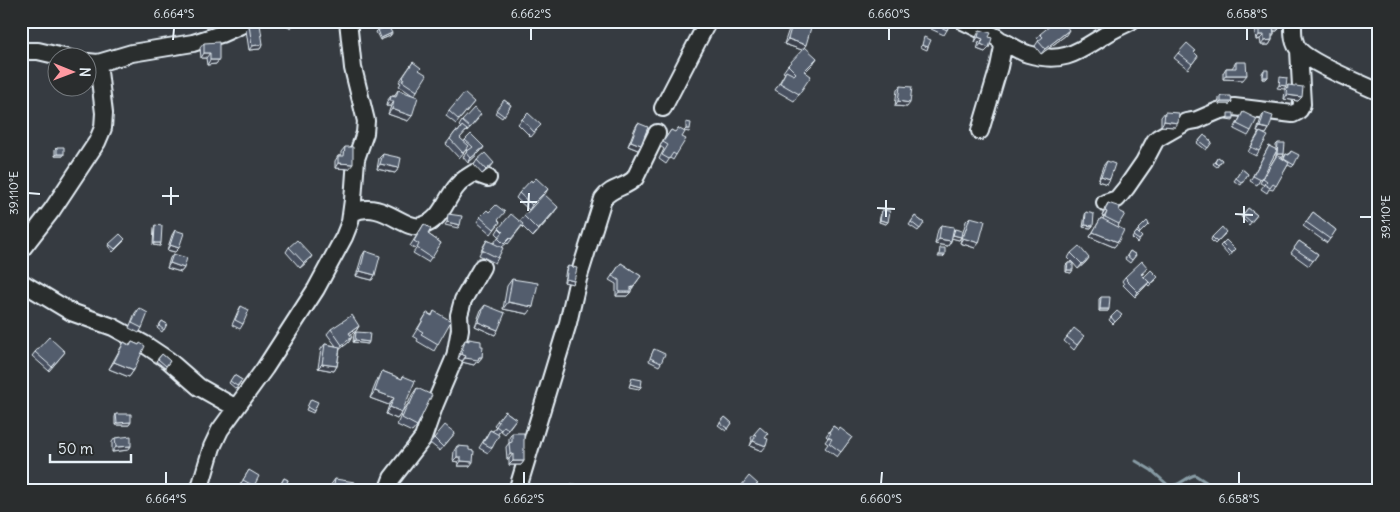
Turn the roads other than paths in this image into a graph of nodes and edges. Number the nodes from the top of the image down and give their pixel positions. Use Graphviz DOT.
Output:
graph roads {
  1 [pos="250,21"];
  2 [pos="348,21"];
  3 [pos="708,21"];
  4 [pos="962,21"];
  5 [pos="1131,21"];
  6 [pos="1284,21"];
  7 [pos="1295,36"];
  8 [pos="1000,40"];
  9 [pos="21,51"];
  10 [pos="48,53"];
  11 [pos="98,61"];
  12 [pos="98,85"];
  13 [pos="1379,92"];
  14 [pos="663,108"];
  15 [pos="980,132"];
  16 [pos="657,133"];
  17 [pos="488,178"];
  18 [pos="1105,203"];
  19 [pos="352,213"];
  20 [pos="21,250"];
  21 [pos="482,267"];
  22 [pos="21,282"];
  23 [pos="236,408"];
  24 [pos="199,491"];
  25 [pos="387,491"];
  26 [pos="516,491"];
  1 -- 11 [label="street"];
  2 -- 19 [label="street"];
  3 -- 14 [label="street"];
  4 -- 8 [label="street"];
  5 -- 8 [label="street"];
  6 -- 7 [label="street"];
  7 -- 13 [label="street"];
  7 -- 18 [label="street"];
  8 -- 15 [label="street"];
  9 -- 10 [label="street"];
  12 -- 20 [label="street"];
  16 -- 26 [label="street"];
  17 -- 19 [label="street"];
  19 -- 23 [label="street"];
  21 -- 25 [label="street"];
  22 -- 23 [label="street"];
  23 -- 24 [label="street"];
}
